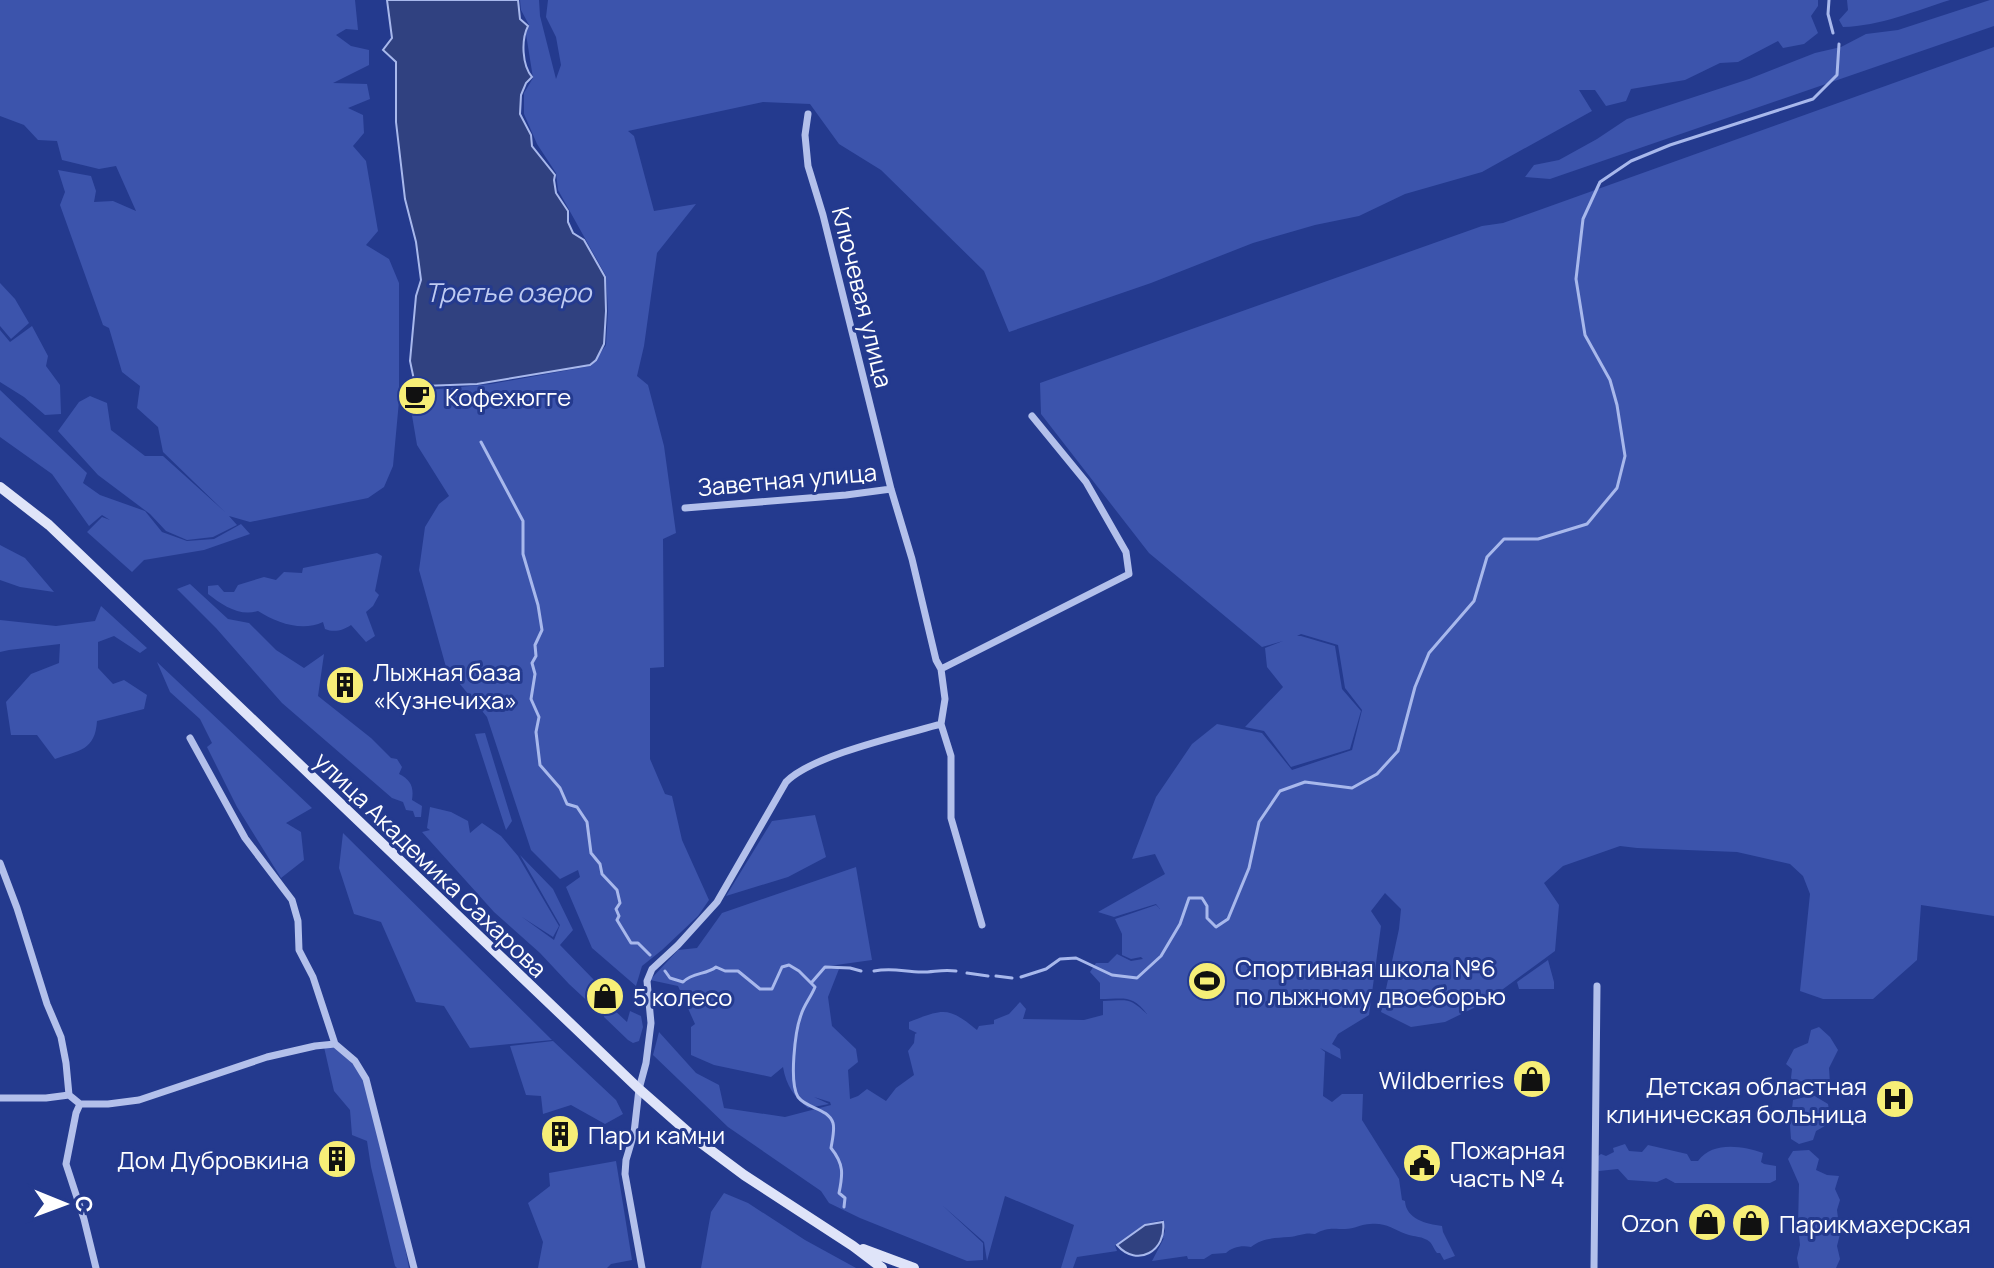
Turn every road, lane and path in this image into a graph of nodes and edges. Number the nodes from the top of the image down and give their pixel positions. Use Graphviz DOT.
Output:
graph roads {
  1 [pos="808,114"];
  2 [pos="1032,416"];
  3 [pos="0,487"];
  4 [pos="891,489"];
  5 [pos="685,508"];
  6 [pos="941,669"];
  7 [pos="941,724"];
  8 [pos="190,738"];
  9 [pos="0,863"];
  10 [pos="982,925"];
  11 [pos="1597,986"];
  12 [pos="335,1044"];
  13 [pos="639,1089"];
  14 [pos="69,1095"];
  15 [pos="0,1098"];
  16 [pos="80,1104"];
  17 [pos="853,1246"];
  18 [pos="96,1268"];
  19 [pos="414,1268"];
  20 [pos="642,1268"];
  21 [pos="882,1268"];
  22 [pos="914,1268"];
  23 [pos="1594,1268"];
  1 -- 4 [label="street, Ключевая улица"];
  2 -- 6 [label="street"];
  3 -- 13 [label="main road, улица Академика Сахарова"];
  4 -- 5 [label="street, Заветная улица"];
  4 -- 6 [label="street, Ключевая улица"];
  6 -- 7 [label="street, Ключевая улица"];
  7 -- 10 [label="street, Ключевая улица"];
  7 -- 13 [label="street"];
  8 -- 12 [label="street"];
  9 -- 14 [label="street"];
  11 -- 23 [label="street"];
  12 -- 16 [label="street"];
  12 -- 19 [label="street"];
  13 -- 17 [label="main road, улица Академика Сахарова"];
  13 -- 20 [label="street"];
  14 -- 15 [label="street"];
  14 -- 16 [label="street"];
  16 -- 18 [label="street"];
  17 -- 21 [label="main road, улица Академика Сахарова"];
  17 -- 22 [label="main road, улица Академика Сахарова"];
}
